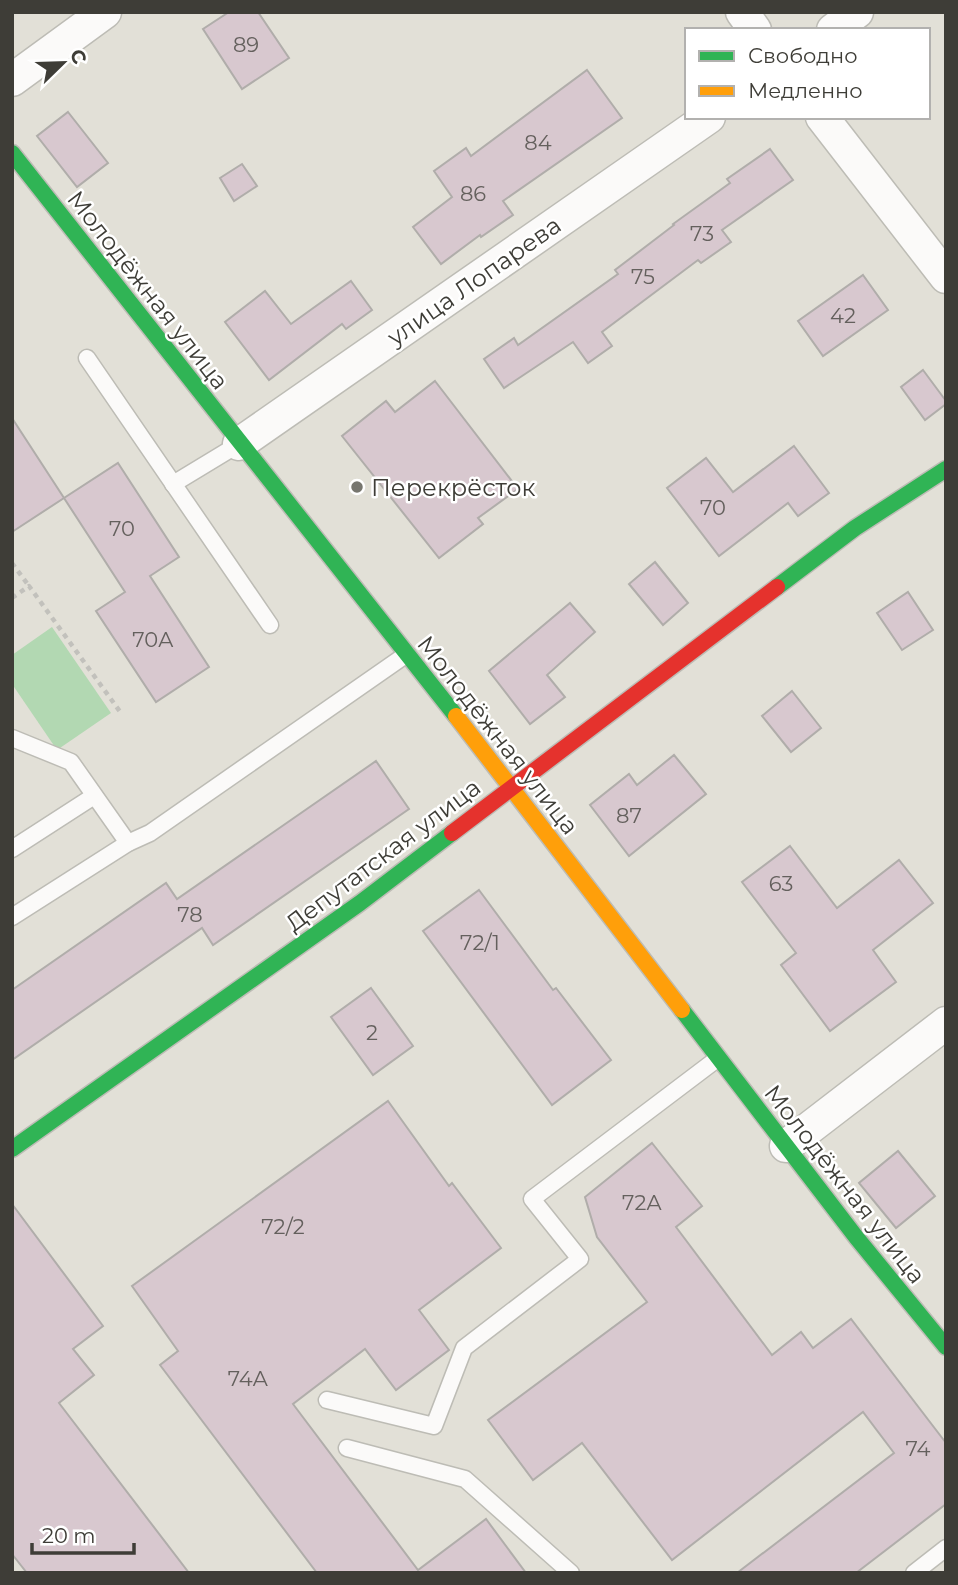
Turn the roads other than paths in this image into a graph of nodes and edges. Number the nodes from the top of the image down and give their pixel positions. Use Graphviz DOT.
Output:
graph roads {
  1 [pos="105,12"];
  2 [pos="742,12"];
  3 [pos="857,12"];
  4 [pos="754,28"];
  5 [pos="836,28"];
  6 [pos="12,80"];
  7 [pos="706,119"];
  8 [pos="824,119"];
  9 [pos="12,153"];
  10 [pos="946,277"];
  11 [pos="87,358"];
  12 [pos="239,444"];
  13 [pos="946,468"];
  14 [pos="173,484"];
  15 [pos="270,625"];
  16 [pos="407,654"];
  17 [pos="12,738"];
  18 [pos="511,788"];
  19 [pos="94,796"];
  20 [pos="128,843"];
  21 [pos="12,849"];
  22 [pos="12,917"];
  23 [pos="946,1023"];
  24 [pos="717,1059"];
  25 [pos="786,1146"];
  26 [pos="12,1149"];
  27 [pos="946,1347"];
  28 [pos="327,1400"];
  29 [pos="346,1448"];
  30 [pos="946,1548"];
  31 [pos="571,1573"];
  32 [pos="914,1573"];
  1 -- 6 [label="street"];
  2 -- 4 [label="street"];
  3 -- 5 [label="street"];
  7 -- 12 [label="street, улица Лопарева"];
  8 -- 10 [label="street"];
  9 -- 12 [label="street, Молодёжная улица"];
  11 -- 14 [label="lane"];
  12 -- 14 [label="lane"];
  12 -- 16 [label="street, Молодёжная улица"];
  13 -- 18 [label="street, Депутатская улица"];
  14 -- 15 [label="lane"];
  16 -- 18 [label="street, Молодёжная улица"];
  16 -- 20 [label="lane"];
  17 -- 19 [label="lane"];
  18 -- 24 [label="street, Молодёжная улица"];
  18 -- 26 [label="street, Депутатская улица"];
  19 -- 20 [label="lane"];
  19 -- 21 [label="lane"];
  20 -- 22 [label="lane"];
  23 -- 25 [label="street"];
  24 -- 25 [label="street, Молодёжная улица"];
  24 -- 28 [label="lane"];
  25 -- 27 [label="street, Молодёжная улица"];
  29 -- 31 [label="lane"];
  30 -- 32 [label="lane"];
}
